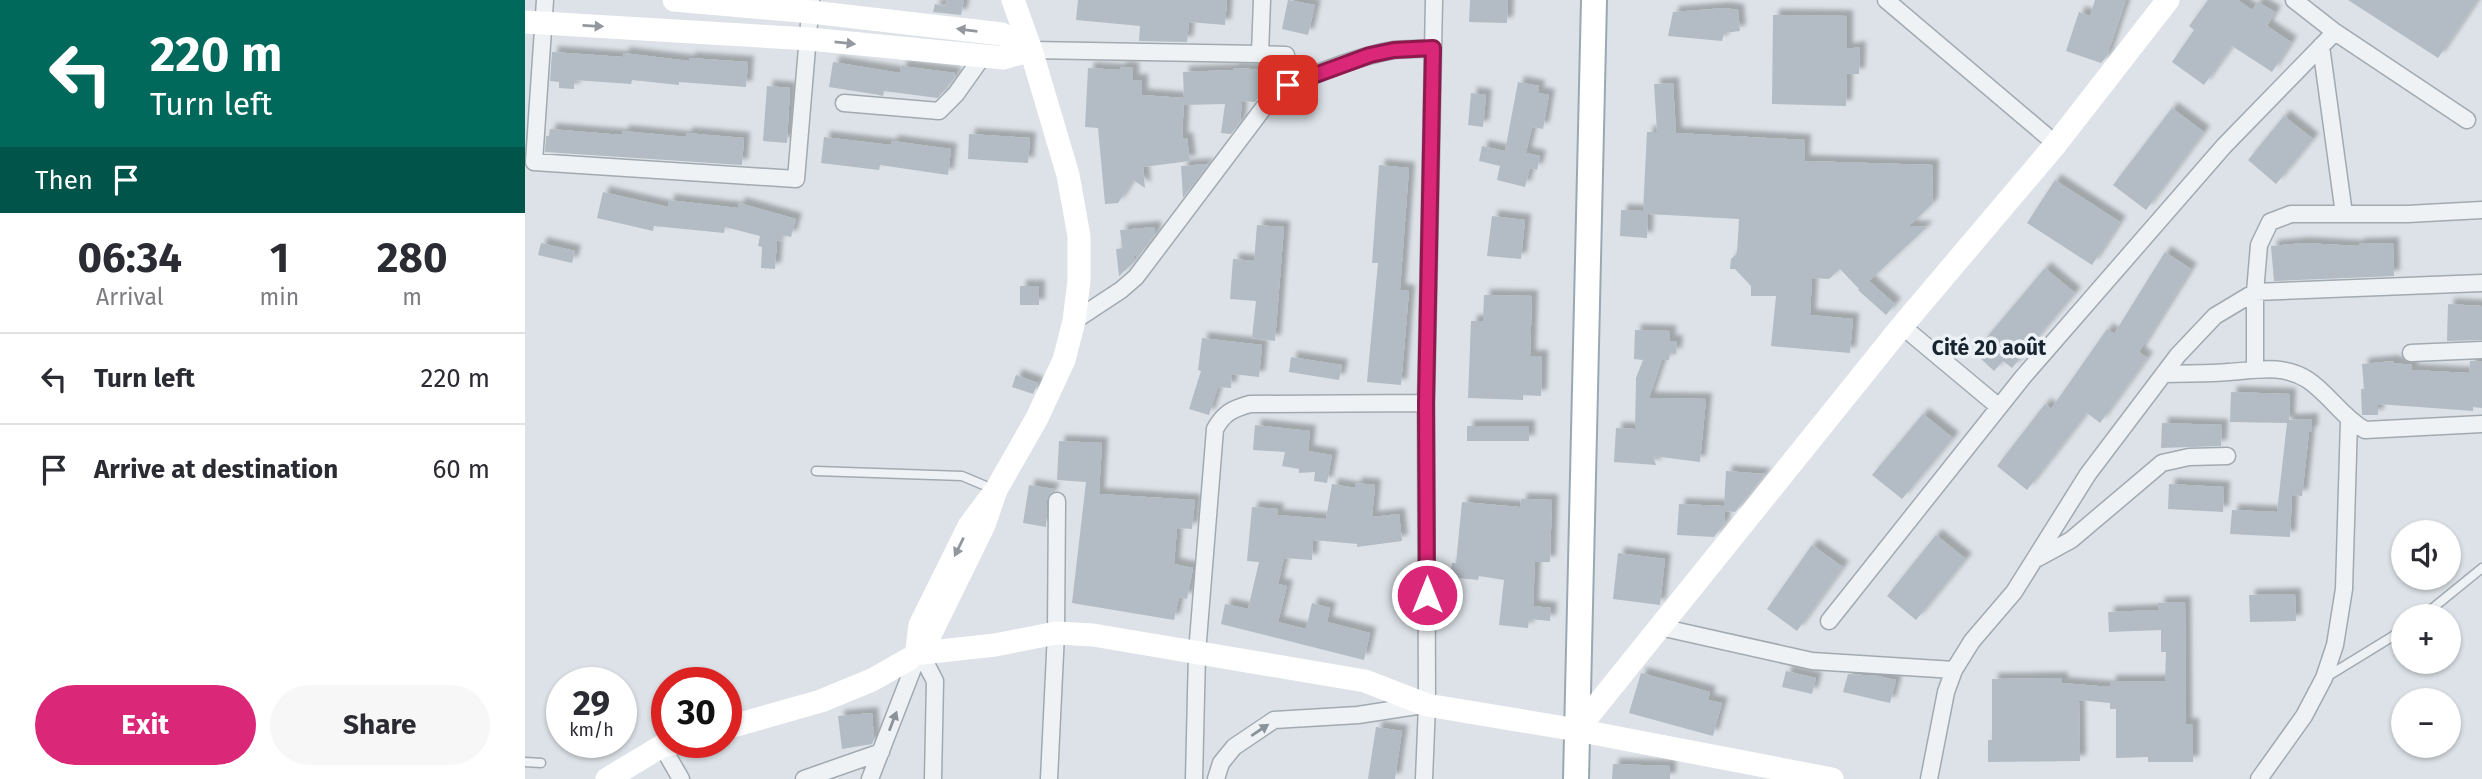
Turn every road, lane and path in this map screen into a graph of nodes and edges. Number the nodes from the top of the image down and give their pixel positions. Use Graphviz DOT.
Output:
graph roads {
  1 [pos="545,0"];
  2 [pos="674,0"];
  3 [pos="1013,0"];
  4 [pos="1262,0"];
  5 [pos="1434,0"];
  6 [pos="1594,0"];
  7 [pos="1886,0"];
  8 [pos="2168,0"];
  9 [pos="2294,0"];
  10 [pos="811,6"];
  11 [pos="534,23"];
  12 [pos="2335,32"];
  13 [pos="809,39"];
  14 [pos="2321,46"];
  15 [pos="1433,48"];
  16 [pos="1031,50"];
  17 [pos="1260,54"];
  18 [pos="983,56"];
  19 [pos="1288,85"];
  20 [pos="844,103"];
  21 [pos="2467,120"];
  22 [pos="2056,144"];
  23 [pos="529,167"];
  24 [pos="2482,210"];
  25 [pos="2344,214"];
  26 [pos="2482,283"];
  27 [pos="2255,292"];
  28 [pos="1074,321"];
  29 [pos="1902,326"];
  30 [pos="2482,350"];
  31 [pos="2411,353"];
  32 [pos="2255,369"];
  33 [pos="2164,374"];
  34 [pos="1426,403"];
  35 [pos="1999,407"];
  36 [pos="2349,421"];
  37 [pos="2482,424"];
  38 [pos="2227,456"];
  39 [pos="816,471"];
  40 [pos="996,490"];
  41 [pos="1057,501"];
  42 [pos="2036,559"];
  43 [pos="2482,568"];
  44 [pos="2438,604"];
  45 [pos="1829,621"];
  46 [pos="1660,627"];
  47 [pos="1056,633"];
  48 [pos="2391,637"];
  49 [pos="1197,653"];
  50 [pos="917,656"];
  51 [pos="1954,670"];
  52 [pos="2324,678"];
  53 [pos="1365,681"];
  54 [pos="1427,705"];
  55 [pos="1358,715"];
  56 [pos="742,723"];
  57 [pos="1577,730"];
  58 [pos="881,752"];
  59 [pos="651,755"];
  60 [pos="674,758"];
  61 [pos="525,762"];
  62 [pos="541,763"];
  63 [pos="607,779"];
  64 [pos="681,779"];
  65 [pos="804,779"];
  66 [pos="870,779"];
  67 [pos="933,779"];
  68 [pos="1049,779"];
  69 [pos="1194,779"];
  70 [pos="1216,779"];
  71 [pos="1424,779"];
  72 [pos="1576,779"];
  73 [pos="1832,779"];
  74 [pos="1929,779"];
  75 [pos="2259,779"];
  1 -- 11 [label="street"];
  2 -- 10 [label="street"];
  3 -- 16 [label="street"];
  4 -- 17 [label="street"];
  5 -- 15 [label="street"];
  6 -- 57 [label="main road"];
  7 -- 22 [label="street"];
  8 -- 22 [label="street"];
  9 -- 12 [label="street"];
  10 -- 13 [label="street"];
  16 -- 10 [label="street, one-way"];
  11 -- 13 [label="street, one-way"];
  11 -- 23 [label="street"];
  12 -- 14 [label="street"];
  12 -- 21 [label="street"];
  13 -- 18 [label="street, one-way"];
  13 -- 23 [label="street"];
  14 -- 25 [label="street"];
  14 -- 35 [label="street"];
  15 -- 19 [label="street"];
  15 -- 34 [label="street"];
  16 -- 17 [label="street"];
  16 -- 18 [label="street"];
  16 -- 28 [label="street"];
  17 -- 19 [label="street"];
  18 -- 20 [label="street"];
  19 -- 28 [label="street"];
  22 -- 29 [label="street"];
  24 -- 25 [label="street"];
  25 -- 27 [label="street"];
  26 -- 27 [label="street"];
  27 -- 32 [label="street"];
  27 -- 33 [label="street"];
  28 -- 40 [label="street"];
  29 -- 35 [label="street"];
  29 -- 46 [label="street"];
  30 -- 31 [label="street"];
  32 -- 33 [label="street"];
  32 -- 36 [label="street"];
  33 -- 42 [label="street"];
  34 -- 49 [label="street"];
  34 -- 54 [label="street"];
  35 -- 45 [label="street"];
  36 -- 37 [label="street"];
  36 -- 52 [label="street"];
  38 -- 42 [label="street"];
  39 -- 40 [label="lane"];
  40 -- 50 [label="street"];
  41 -- 47 [label="street"];
  42 -- 51 [label="street"];
  43 -- 44 [label="lane"];
  46 -- 51 [label="street"];
  46 -- 57 [label="street"];
  47 -- 49 [label="street"];
  47 -- 50 [label="street"];
  47 -- 68 [label="street"];
  48 -- 52 [label="lane"];
  49 -- 53 [label="street"];
  49 -- 69 [label="street"];
  50 -- 56 [label="street"];
  58 -- 50 [label="street, one-way"];
  50 -- 67 [label="street"];
  51 -- 74 [label="street"];
  52 -- 75 [label="street"];
  53 -- 54 [label="street"];
  53 -- 55 [label="street"];
  54 -- 55 [label="street"];
  54 -- 57 [label="street"];
  54 -- 71 [label="street"];
  70 -- 55 [label="street, one-way"];
  57 -- 72 [label="main road"];
  57 -- 73 [label="street"];
  58 -- 65 [label="street"];
  58 -- 66 [label="street"];
  59 -- 63 [label="street"];
  60 -- 64 [label="street"];
  61 -- 62 [label="lane"];
}
